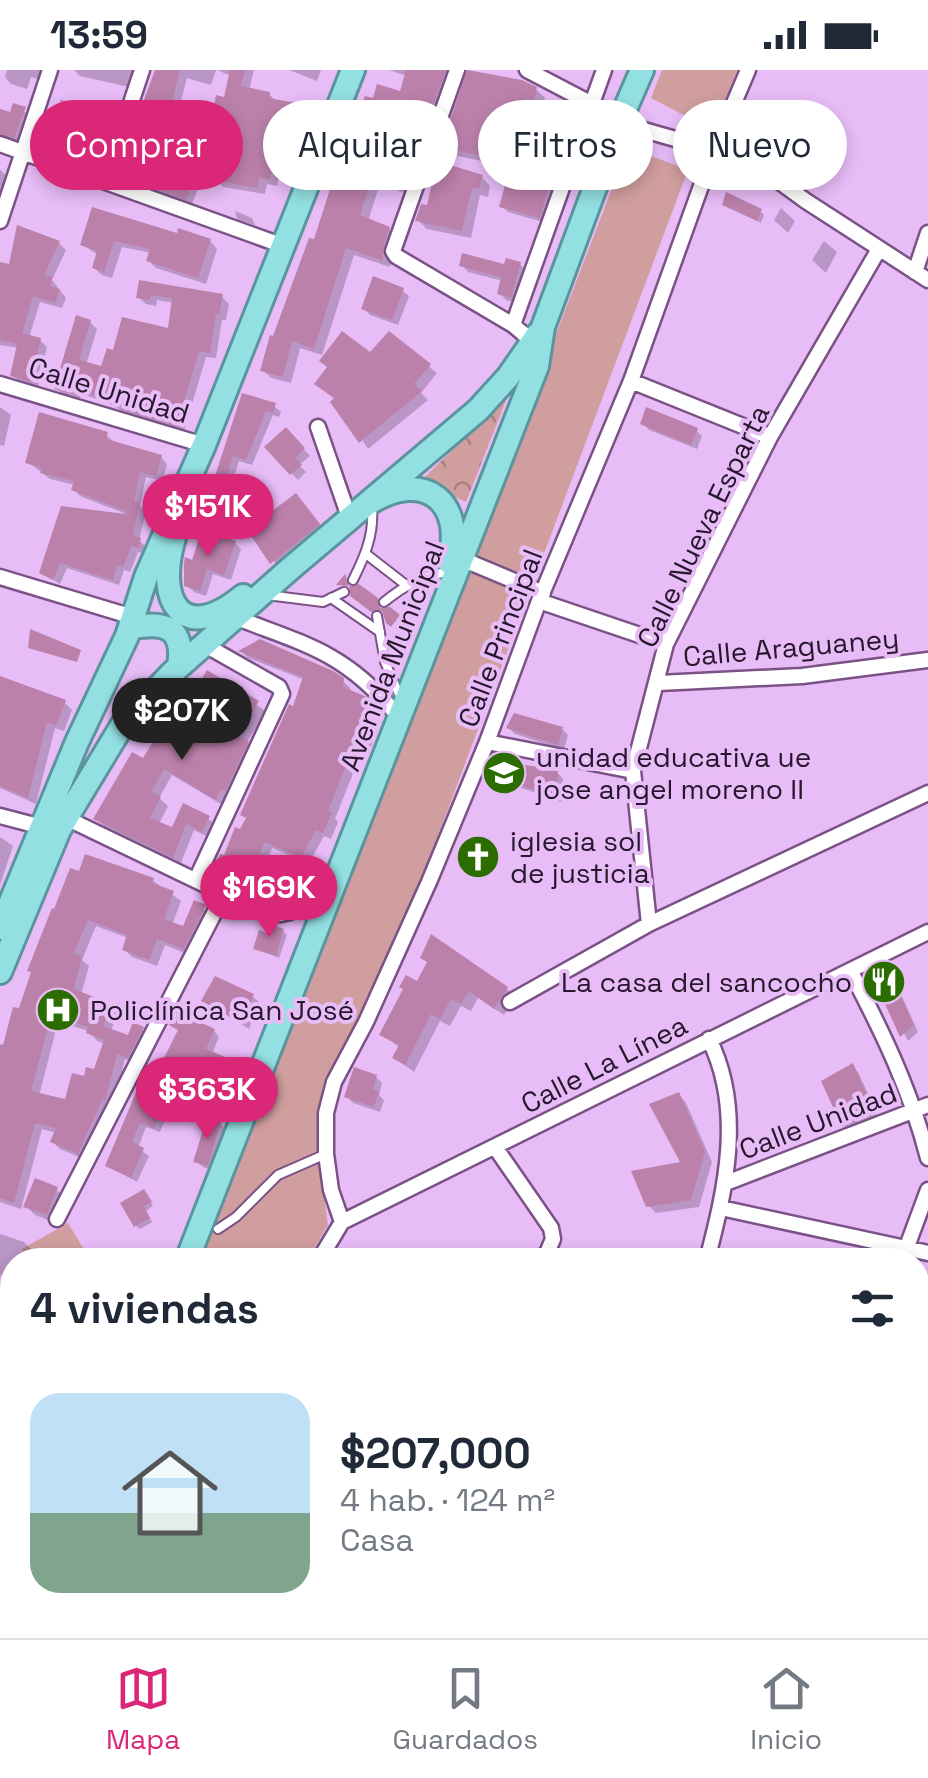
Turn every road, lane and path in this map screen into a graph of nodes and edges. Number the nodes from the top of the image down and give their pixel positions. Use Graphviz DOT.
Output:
graph roads {
  1 [pos="50,70"];
  2 [pos="142,70"];
  3 [pos="353,70"];
  4 [pos="457,70"];
  5 [pos="527,70"];
  6 [pos="604,70"];
  7 [pos="642,70"];
  8 [pos="748,70"];
  9 [pos="132,100"];
  10 [pos="584,100"];
  11 [pos="591,100"];
  12 [pos="629,100"];
  13 [pos="735,100"];
  14 [pos="0,144"];
  15 [pos="24,153"];
  16 [pos="560,190"];
  17 [pos="593,190"];
  18 [pos="700,190"];
  19 [pos="787,190"];
  20 [pos="0,221"];
  21 [pos="928,233"];
  22 [pos="282,245"];
  23 [pos="878,249"];
  24 [pos="921,276"];
  25 [pos="514,325"];
  26 [pos="538,334"];
  27 [pos="631,381"];
  28 [pos="0,384"];
  29 [pos="318,427"];
  30 [pos="770,437"];
  31 [pos="204,445"];
  32 [pos="371,502"];
  33 [pos="349,517"];
  34 [pos="366,554"];
  35 [pos="454,565"];
  36 [pos="291,568"];
  37 [pos="0,577"];
  38 [pos="353,580"];
  39 [pos="406,585"];
  40 [pos="344,592"];
  41 [pos="263,594"];
  42 [pos="540,597"];
  43 [pos="331,598"];
  44 [pos="384,602"];
  45 [pos="376,616"];
  46 [pos="237,618"];
  47 [pos="131,623"];
  48 [pos="380,632"];
  49 [pos="666,644"];
  50 [pos="205,645"];
  51 [pos="928,660"];
  52 [pos="179,667"];
  53 [pos="658,682"];
  54 [pos="395,701"];
  55 [pos="486,742"];
  56 [pos="633,771"];
  57 [pos="928,793"];
  58 [pos="0,816"];
  59 [pos="66,818"];
  60 [pos="42,826"];
  61 [pos="196,880"];
  62 [pos="325,880"];
  63 [pos="224,894"];
  64 [pos="650,924"];
  65 [pos="0,928"];
  66 [pos="928,932"];
  67 [pos="0,972"];
  68 [pos="851,972"];
  69 [pos="510,1002"];
  70 [pos="709,1039"];
  71 [pos="254,1080"];
  72 [pos="922,1108"];
  73 [pos="495,1147"];
  74 [pos="326,1154"];
  75 [pos="928,1158"];
  76 [pos="726,1183"];
  77 [pos="928,1190"];
  78 [pos="721,1208"];
  79 [pos="57,1219"];
  80 [pos="342,1222"];
  81 [pos="218,1229"];
  82 [pos="183,1248"];
  83 [pos="191,1248"];
  84 [pos="326,1248"];
  85 [pos="549,1248"];
  86 [pos="709,1248"];
  87 [pos="880,1248"];
  88 [pos="906,1248"];
  1 -- 15 [label="street"];
  2 -- 9 [label="street"];
  3 -- 22 [label="highway"];
  4 -- 25 [label="street"];
  5 -- 10 [label="street"];
  6 -- 11 [label="street"];
  7 -- 12 [label="highway, Avenida Municipal"];
  8 -- 13 [label="street, Calle Principal"];
  14 -- 15 [label="street"];
  15 -- 20 [label="street"];
  15 -- 22 [label="street"];
  16 -- 25 [label="street"];
  17 -- 26 [label="highway, Avenida Municipal"];
  18 -- 27 [label="street, Calle Principal"];
  19 -- 23 [label="street"];
  21 -- 24 [label="street"];
  22 -- 31 [label="highway"];
  23 -- 24 [label="street"];
  23 -- 30 [label="street, Calle Nueva Esparta"];
  25 -- 26 [label="street"];
  26 -- 32 [label="highway"];
  26 -- 35 [label="highway, Avenida Municipal"];
  27 -- 30 [label="street"];
  27 -- 42 [label="street, Calle Principal"];
  28 -- 31 [label="street, Calle Unidad"];
  29 -- 33 [label="street"];
  30 -- 49 [label="street, Calle Nueva Esparta"];
  31 -- 36 [label="highway"];
  31 -- 47 [label="highway"];
  32 -- 33 [label="highway"];
  32 -- 34 [label="lane"];
  32 -- 35 [label="highway, Avenida Municipal"];
  33 -- 36 [label="highway"];
  34 -- 38 [label="lane"];
  34 -- 39 [label="lane"];
  35 -- 39 [label="lane"];
  35 -- 42 [label="street"];
  35 -- 54 [label="highway, Avenida Municipal"];
  35 -- 71 [label="highway, Avenida Municipal"];
  36 -- 41 [label="highway"];
  37 -- 47 [label="street"];
  39 -- 44 [label="lane"];
  40 -- 43 [label="lane"];
  41 -- 43 [label="lane"];
  41 -- 46 [label="highway"];
  42 -- 49 [label="street"];
  42 -- 55 [label="street, Calle Principal"];
  43 -- 48 [label="lane"];
  45 -- 48 [label="lane"];
  46 -- 50 [label="highway"];
  46 -- 54 [label="street"];
  47 -- 52 [label="highway"];
  47 -- 60 [label="highway"];
  48 -- 54 [label="lane"];
  49 -- 53 [label="street, Calle Nueva Esparta"];
  50 -- 52 [label="highway"];
  50 -- 61 [label="street"];
  51 -- 53 [label="street, Calle Araguaney"];
  52 -- 59 [label="highway"];
  53 -- 56 [label="street, Calle Nueva Esparta"];
  54 -- 62 [label="highway, Avenida Municipal"];
  55 -- 56 [label="street"];
  55 -- 74 [label="street, Calle Principal"];
  56 -- 64 [label="street, Calle Nueva Esparta"];
  57 -- 64 [label="street"];
  58 -- 60 [label="street"];
  59 -- 61 [label="street"];
  59 -- 67 [label="highway"];
  60 -- 65 [label="highway"];
  61 -- 63 [label="street"];
  62 -- 63 [label="street"];
  62 -- 71 [label="highway, Avenida Municipal"];
  63 -- 79 [label="street"];
  64 -- 69 [label="street"];
  66 -- 68 [label="street, Calle La Línea"];
  68 -- 70 [label="street, Calle La Línea"];
  68 -- 72 [label="street"];
  70 -- 73 [label="street, Calle La Línea"];
  70 -- 76 [label="street"];
  71 -- 82 [label="highway, Avenida Municipal"];
  71 -- 83 [label="highway, Avenida Municipal"];
  72 -- 75 [label="street"];
  72 -- 76 [label="street, Calle Unidad"];
  73 -- 80 [label="street, Calle La Línea"];
  73 -- 85 [label="street"];
  74 -- 80 [label="street, Calle Principal"];
  74 -- 81 [label="lane"];
  76 -- 78 [label="street"];
  77 -- 88 [label="street"];
  78 -- 86 [label="street"];
  78 -- 87 [label="street"];
  80 -- 84 [label="street"];
}
